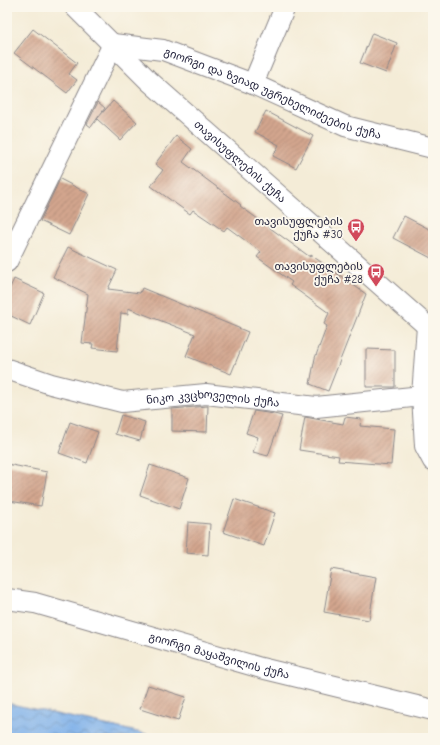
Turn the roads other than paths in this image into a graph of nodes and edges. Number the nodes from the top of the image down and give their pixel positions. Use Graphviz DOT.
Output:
graph roads {
  1 [pos="75,7"];
  2 [pos="285,7"];
  3 [pos="113,44"];
  4 [pos="253,84"];
  5 [pos="433,148"];
  6 [pos="7,262"];
  7 [pos="430,326"];
  8 [pos="7,369"];
  9 [pos="422,396"];
  10 [pos="433,461"];
  11 [pos="7,599"];
  12 [pos="433,710"];
  1 -- 3 [label="street, თავისუფლების ქუჩა"];
  2 -- 4 [label="street"];
  3 -- 4 [label="street, გიორგი და ზვიად უგრეხელიძეების ქუჩა"];
  3 -- 6 [label="street"];
  3 -- 7 [label="street, თავისუფლების ქუჩა"];
  4 -- 5 [label="street, გიორგი და ზვიად უგრეხელიძეების ქუჩა"];
  7 -- 9 [label="street, თავისუფლების ქუჩა"];
  8 -- 9 [label="street, ნიკო კვცხოველის ქუჩა"];
  9 -- 10 [label="street, თავისუფლების ქუჩა"];
  11 -- 12 [label="street, გიორგი მაყაშვილის ქუჩა"];
}
